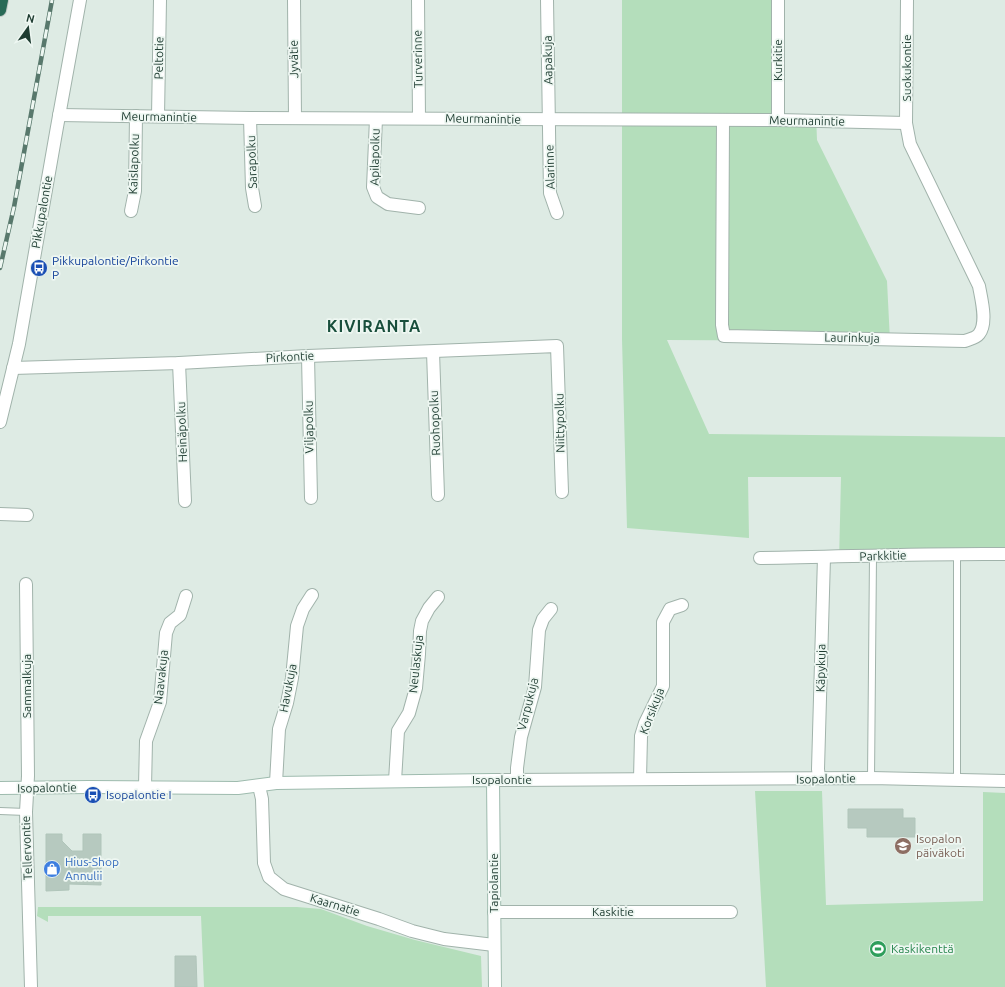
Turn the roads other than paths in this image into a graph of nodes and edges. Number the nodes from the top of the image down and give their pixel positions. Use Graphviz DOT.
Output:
graph roads {
  1 [pos="2,0"];
  2 [pos="80,0"];
  3 [pos="160,0"];
  4 [pos="294,0"];
  5 [pos="418,0"];
  6 [pos="547,0"];
  7 [pos="778,0"];
  8 [pos="907,0"];
  9 [pos="0,10"];
  10 [pos="59,115"];
  11 [pos="136,116"];
  12 [pos="158,116"];
  13 [pos="250,118"];
  14 [pos="295,118"];
  15 [pos="419,118"];
  16 [pos="376,119"];
  17 [pos="549,120"];
  18 [pos="723,120"];
  19 [pos="778,120"];
  20 [pos="906,123"];
  21 [pos="908,136"];
  22 [pos="255,206"];
  23 [pos="419,208"];
  24 [pos="131,211"];
  25 [pos="557,213"];
  26 [pos="433,352"];
  27 [pos="558,355"];
  28 [pos="308,356"];
  29 [pos="179,363"];
  30 [pos="13,368"];
  31 [pos="0,422"];
  32 [pos="562,492"];
  33 [pos="438,495"];
  34 [pos="311,498"];
  35 [pos="185,502"];
  36 [pos="0,514"];
  37 [pos="27,515"];
  38 [pos="957,554"];
  39 [pos="1005,554"];
  40 [pos="873,556"];
  41 [pos="760,558"];
  42 [pos="824,558"];
  43 [pos="26,584"];
  44 [pos="312,595"];
  45 [pos="186,596"];
  46 [pos="438,598"];
  47 [pos="682,605"];
  48 [pos="552,609"];
  49 [pos="819,778"];
  50 [pos="871,778"];
  51 [pos="640,779"];
  52 [pos="493,780"];
  53 [pos="517,780"];
  54 [pos="957,780"];
  55 [pos="395,781"];
  56 [pos="1005,781"];
  57 [pos="276,783"];
  58 [pos="259,786"];
  59 [pos="145,787"];
  60 [pos="0,788"];
  61 [pos="26,788"];
  62 [pos="0,811"];
  63 [pos="26,812"];
  64 [pos="494,912"];
  65 [pos="731,912"];
  66 [pos="494,945"];
  67 [pos="32,987"];
  68 [pos="495,987"];
  1 -- 9 [label="highway"];
  2 -- 10 [label="street, Pikkupalontie"];
  3 -- 12 [label="street, Peltotie"];
  4 -- 14 [label="street, Jyvätie"];
  5 -- 15 [label="street, Turverinne"];
  6 -- 17 [label="street, Aapakuja"];
  7 -- 19 [label="street, Kurkitie"];
  8 -- 20 [label="street, Suokukontie"];
  10 -- 11 [label="street, Meurmanintie"];
  10 -- 30 [label="street, Pikkupalontie"];
  11 -- 12 [label="street, Meurmanintie"];
  11 -- 24 [label="street, Kaislapolku"];
  12 -- 13 [label="street, Meurmanintie"];
  13 -- 14 [label="street, Meurmanintie"];
  13 -- 22 [label="street, Sarapolku"];
  14 -- 16 [label="street, Meurmanintie"];
  15 -- 16 [label="street, Meurmanintie"];
  15 -- 17 [label="street, Meurmanintie"];
  16 -- 23 [label="street, Apilapolku"];
  17 -- 18 [label="street, Meurmanintie"];
  17 -- 25 [label="street, Alarinne"];
  18 -- 19 [label="street, Meurmanintie"];
  18 -- 21 [label="street, Laurinkuja"];
  19 -- 20 [label="street, Meurmanintie"];
  20 -- 21 [label="street, Suokukontie"];
  26 -- 27 [label="street, Pirkontie"];
  26 -- 28 [label="street, Pirkontie"];
  26 -- 33 [label="street, Ruohopolku"];
  27 -- 32 [label="street, Niittypolku"];
  28 -- 29 [label="street, Pirkontie"];
  28 -- 34 [label="street, Viljapolku"];
  29 -- 30 [label="street, Pirkontie"];
  29 -- 35 [label="street, Heinäpolku"];
  30 -- 31 [label="street, Pikkupalontie"];
  36 -- 37 [label="street"];
  38 -- 39 [label="street, Parkkitie"];
  38 -- 40 [label="street, Parkkitie"];
  38 -- 54 [label="lane"];
  40 -- 42 [label="street, Parkkitie"];
  40 -- 50 [label="lane"];
  41 -- 42 [label="street, Parkkitie"];
  42 -- 49 [label="street, Käpykuja"];
  43 -- 61 [label="street, Sammalkuja"];
  44 -- 57 [label="street, Havukuja"];
  45 -- 59 [label="street, Naavakuja"];
  46 -- 55 [label="street, Neulaskuja"];
  47 -- 51 [label="street, Korsikuja"];
  48 -- 53 [label="street, Varpukuja"];
  49 -- 50 [label="street, Isopalontie"];
  49 -- 51 [label="street, Isopalontie"];
  50 -- 54 [label="street, Isopalontie"];
  51 -- 53 [label="street, Isopalontie"];
  52 -- 53 [label="street, Isopalontie"];
  52 -- 55 [label="street, Isopalontie"];
  52 -- 64 [label="street, Tapiolantie"];
  54 -- 56 [label="street, Isopalontie"];
  55 -- 57 [label="street, Isopalontie"];
  57 -- 58 [label="street, Isopalontie"];
  58 -- 59 [label="street, Isopalontie"];
  58 -- 66 [label="street, Kaarnatie"];
  59 -- 61 [label="street, Isopalontie"];
  60 -- 61 [label="street, Isopalontie"];
  61 -- 63 [label="street, Tellervontie"];
  62 -- 63 [label="lane"];
  63 -- 67 [label="street, Tellervontie"];
  64 -- 65 [label="street, Kaskitie"];
  64 -- 66 [label="street, Tapiolantie"];
  66 -- 68 [label="street, Tapiolantie"];
}
